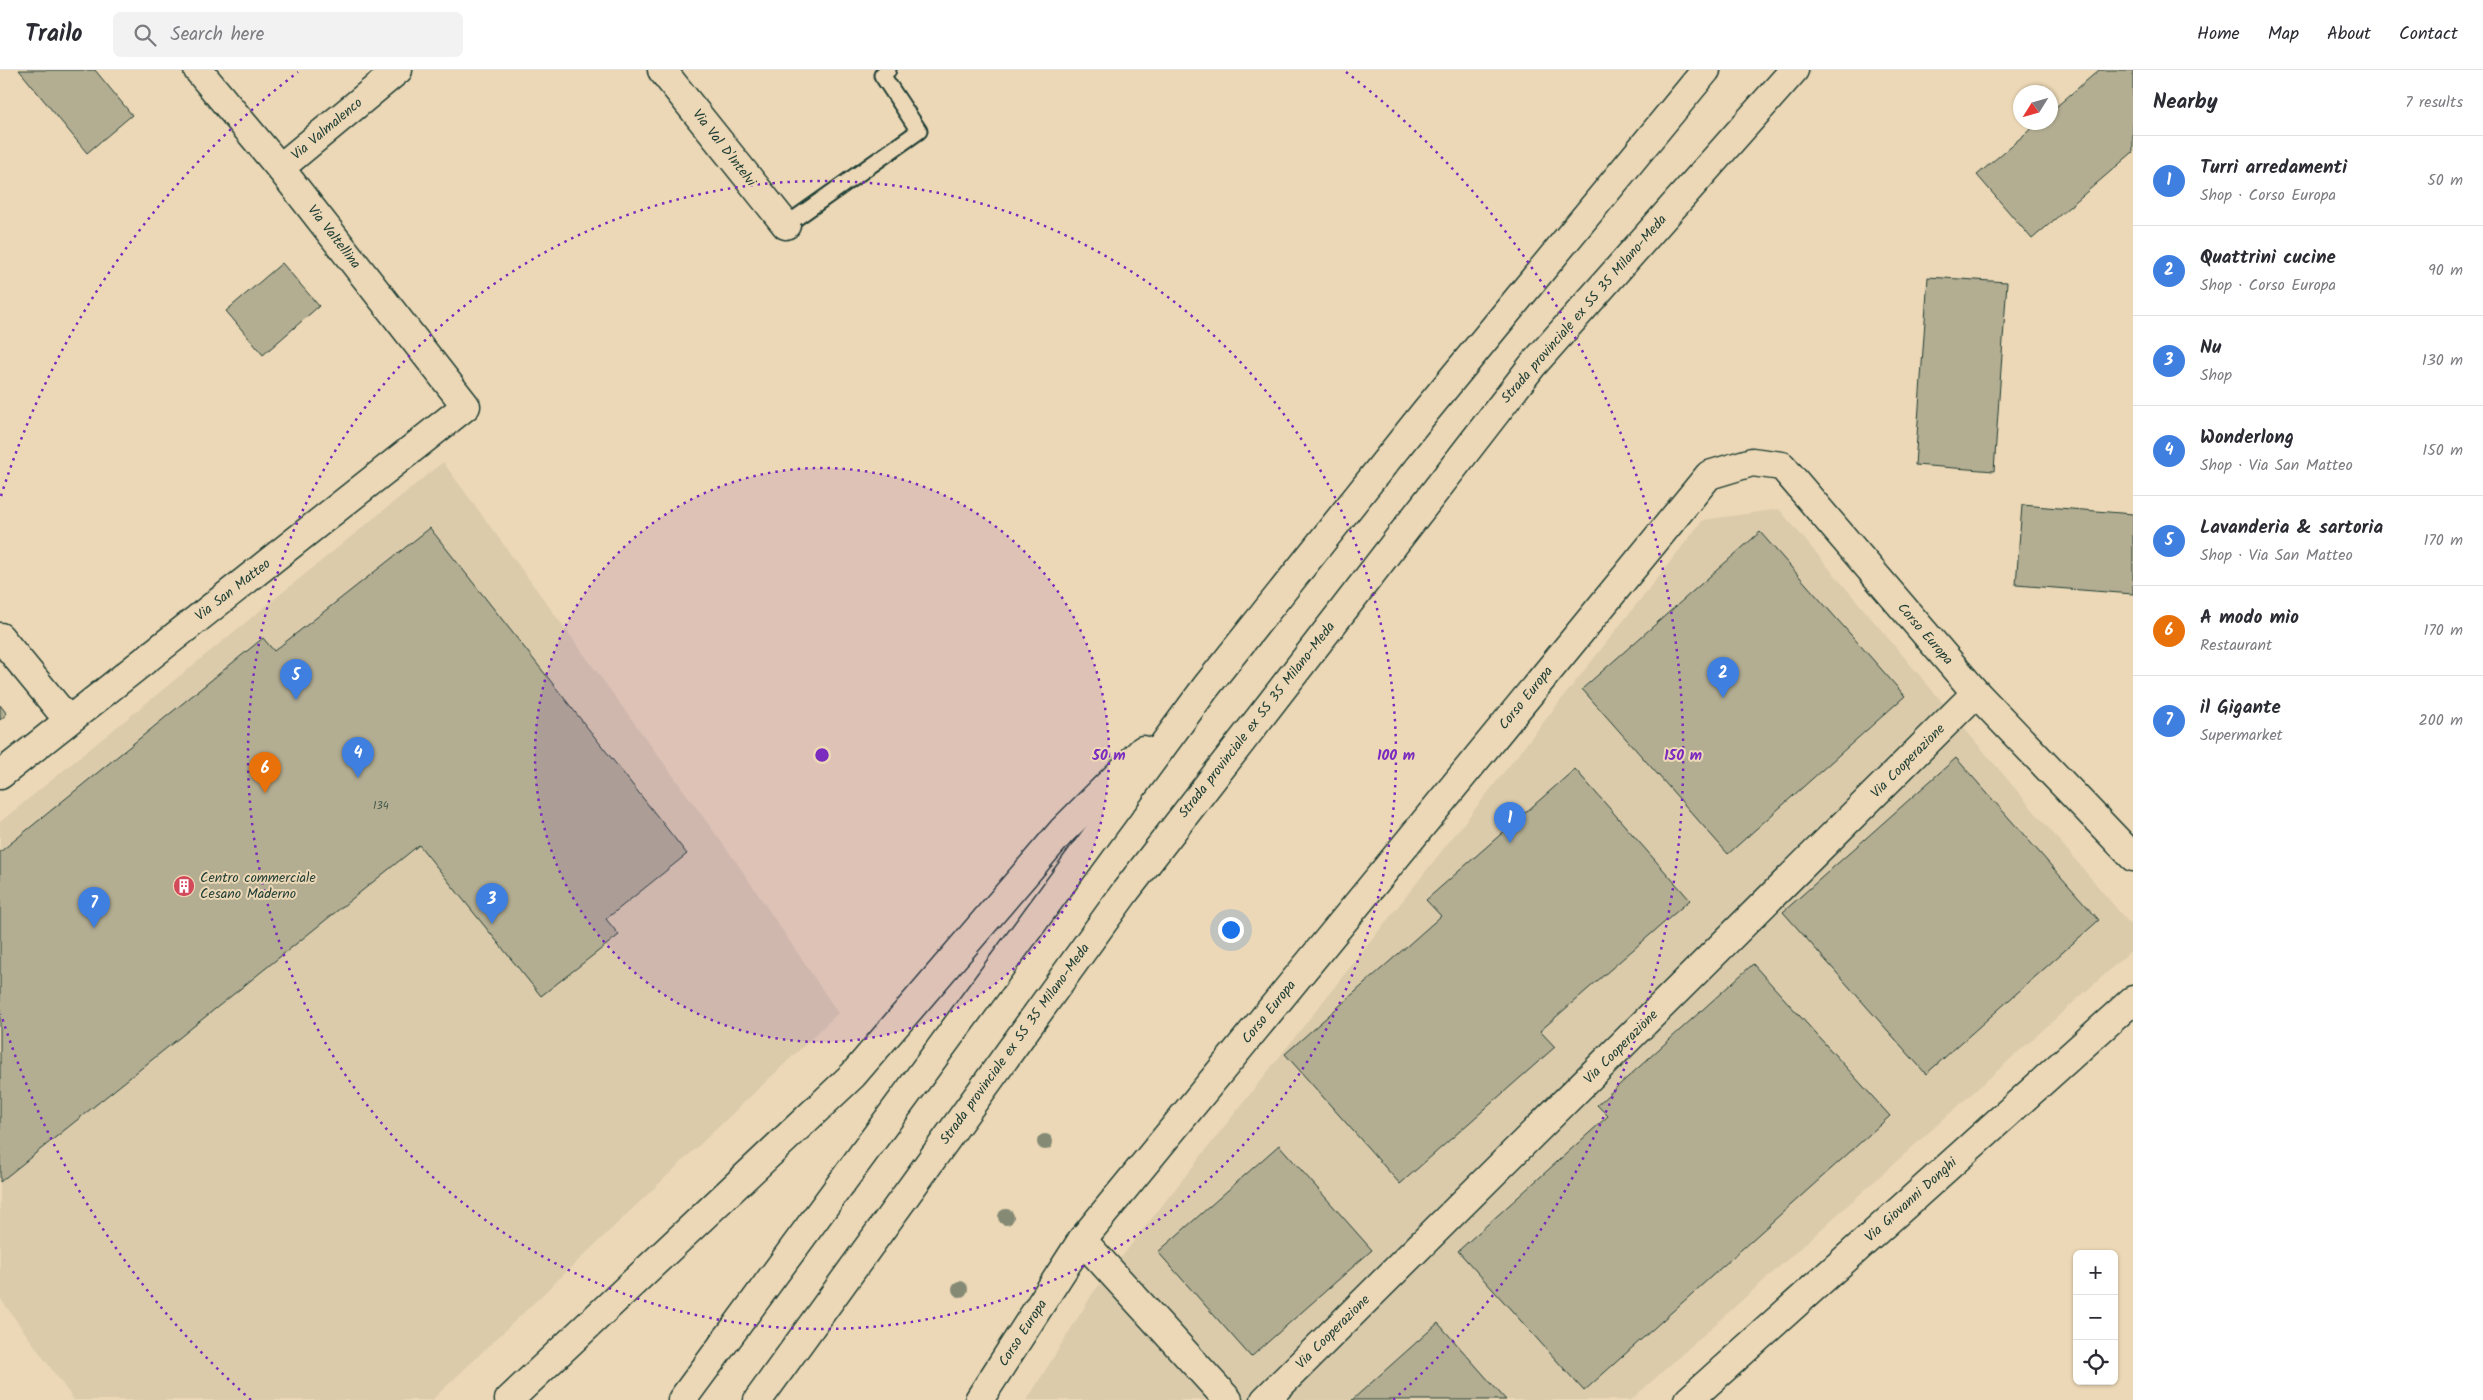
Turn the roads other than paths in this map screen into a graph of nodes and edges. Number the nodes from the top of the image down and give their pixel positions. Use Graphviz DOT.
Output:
graph roads {
  1 [pos="198,70"];
  2 [pos="398,70"];
  3 [pos="662,70"];
  4 [pos="888,70"];
  5 [pos="1706,70"];
  6 [pos="1794,70"];
  7 [pos="280,168"];
  8 [pos="786,225"];
  9 [pos="466,406"];
  10 [pos="0,637"];
  11 [pos="1206,687"];
  12 [pos="1976,693"];
  13 [pos="68,720"];
  14 [pos="0,775"];
  15 [pos="2133,857"];
  16 [pos="2133,1000"];
  17 [pos="1082,1240"];
  18 [pos="510,1400"];
  19 [pos="682,1400"];
  20 [pos="758,1400"];
  21 [pos="979,1400"];
  22 [pos="1228,1400"];
  23 [pos="1265,1400"];
  24 [pos="1689,1400"];
  1 -- 7 [label="main road, Via Valtellina"];
  2 -- 7 [label="main road, Via Valmalenco"];
  3 -- 8 [label="main road, Via Val D'Intelvi"];
  4 -- 8 [label="lane"];
  5 -- 11 [label="main road"];
  6 -- 20 [label="main road, Strada provinciale ex SS 35 Milano-Meda"];
  7 -- 9 [label="main road, Via Valtellina"];
  9 -- 13 [label="main road, Via San Matteo"];
  10 -- 13 [label="main road"];
  11 -- 18 [label="main road"];
  11 -- 19 [label="main road"];
  12 -- 15 [label="main road, Corso Europa"];
  12 -- 17 [label="main road, Corso Europa"];
  12 -- 23 [label="main road, Via Cooperazione"];
  13 -- 14 [label="main road, Via San Matteo"];
  16 -- 24 [label="main road, Via Giovanni Donghi"];
  17 -- 21 [label="main road, Corso Europa"];
  17 -- 22 [label="main road"];
}
